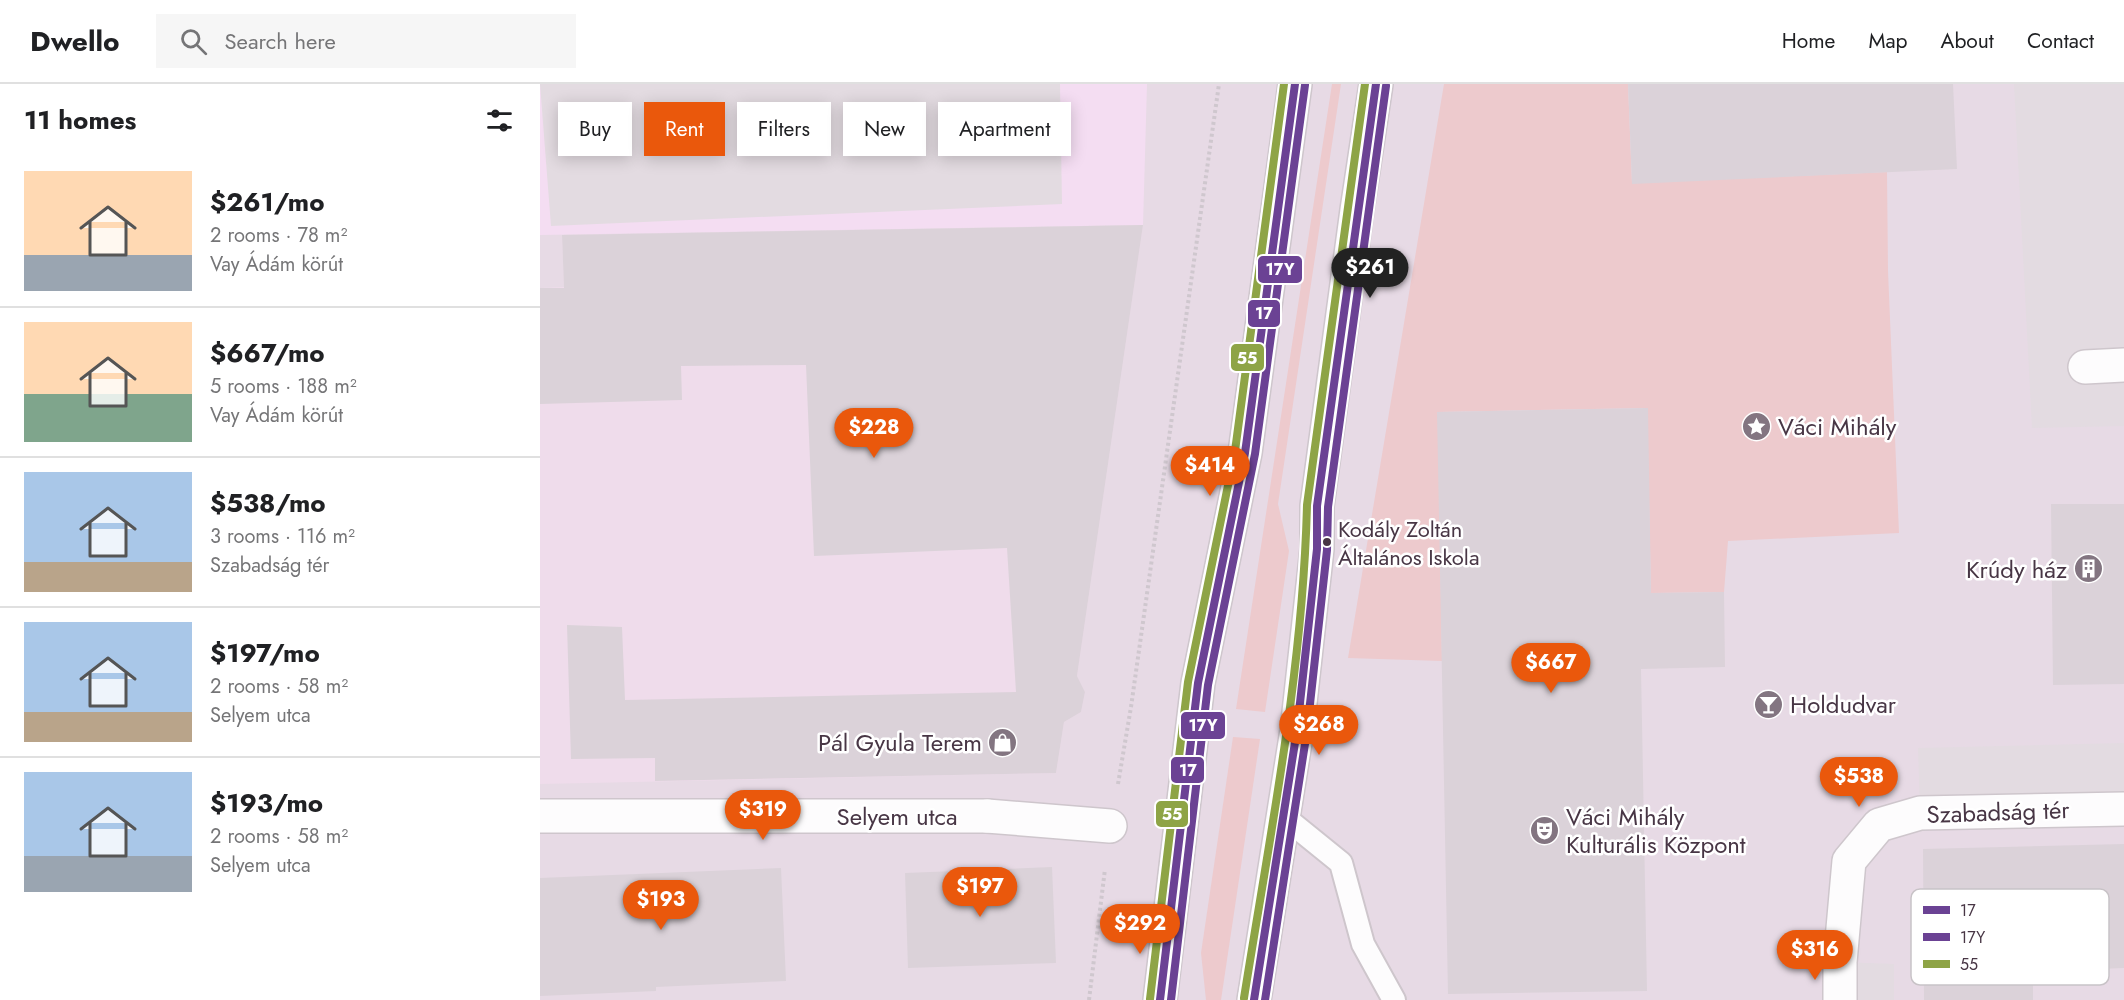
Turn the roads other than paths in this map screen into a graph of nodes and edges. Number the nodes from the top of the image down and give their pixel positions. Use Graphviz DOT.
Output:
graph roads {
  1 [pos="1296,84"];
  2 [pos="1376,84"];
  3 [pos="2124,364"];
  4 [pos="2085,367"];
  5 [pos="2124,809"];
  6 [pos="540,816"];
  7 [pos="1283,816"];
  8 [pos="1110,826"];
  9 [pos="1160,1000"];
  10 [pos="1254,1000"];
  11 [pos="1394,1000"];
  12 [pos="1840,1000"];
  1 -- 9 [label="street"];
  2 -- 7 [label="street"];
  3 -- 4 [label="street"];
  5 -- 12 [label="street, Szabadság tér"];
  6 -- 8 [label="street, Selyem utca"];
  7 -- 10 [label="street"];
  7 -- 11 [label="lane"];
}
